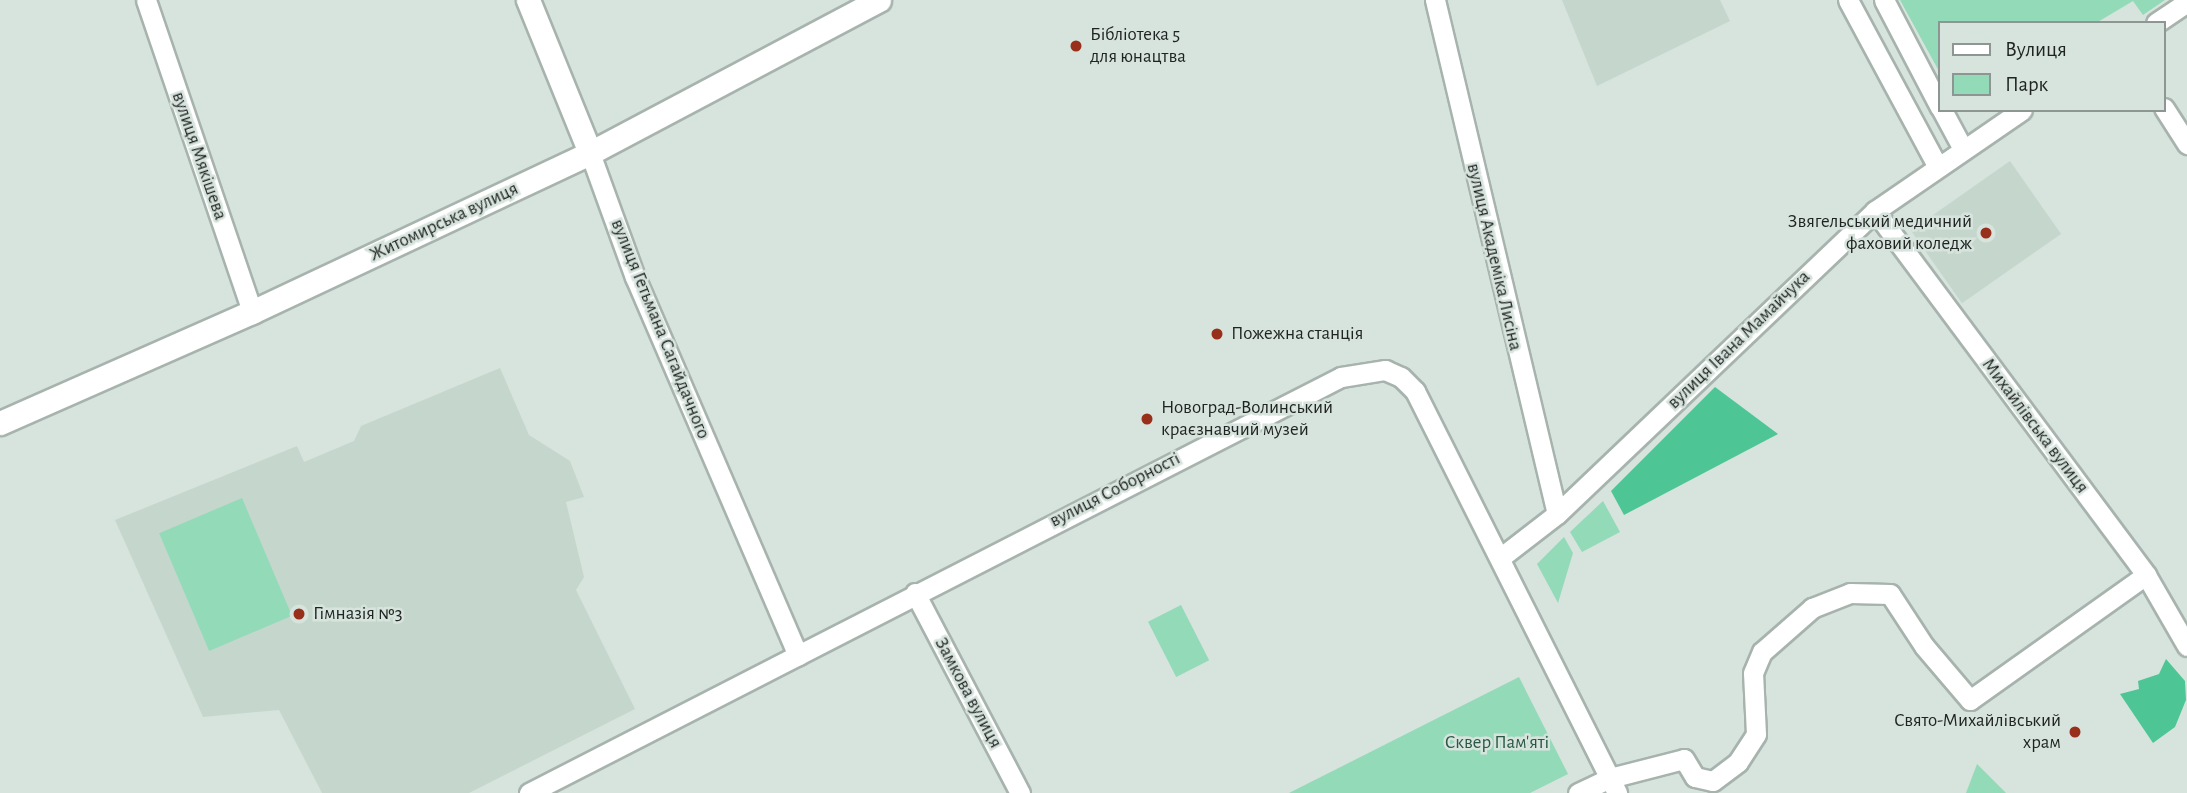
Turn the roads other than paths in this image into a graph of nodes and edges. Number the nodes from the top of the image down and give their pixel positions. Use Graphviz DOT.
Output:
graph roads {
  1 [pos="146,0"];
  2 [pos="528,0"];
  3 [pos="879,0"];
  4 [pos="1435,0"];
  5 [pos="1848,0"];
  6 [pos="1884,0"];
  7 [pos="2187,2"];
  8 [pos="2159,21"];
  9 [pos="1938,102"];
  10 [pos="2166,111"];
  11 [pos="1943,112"];
  12 [pos="2019,112"];
  13 [pos="2187,144"];
  14 [pos="1963,149"];
  15 [pos="590,153"];
  16 [pos="1937,165"];
  17 [pos="1875,211"];
  18 [pos="253,312"];
  19 [pos="0,423"];
  20 [pos="1557,514"];
  21 [pos="1500,558"];
  22 [pos="2146,575"];
  23 [pos="915,593"];
  24 [pos="2187,646"];
  25 [pos="799,654"];
  26 [pos="1613,785"];
  27 [pos="529,793"];
  28 [pos="1020,793"];
  29 [pos="1578,793"];
  1 -- 18 [label="street, вулиця Мякішева"];
  2 -- 15 [label="main road, вулиця Гетьмана Сагайдачного"];
  3 -- 15 [label="main road, Житомирська вулиця"];
  4 -- 20 [label="street, вулиця Академіка Лисіна"];
  5 -- 16 [label="street"];
  6 -- 9 [label="street"];
  7 -- 8 [label="street"];
  10 -- 13 [label="street"];
  11 -- 14 [label="street"];
  12 -- 14 [label="street, вулиця Івана Мамайчука"];
  14 -- 16 [label="street, вулиця Івана Мамайчука"];
  15 -- 18 [label="main road, Житомирська вулиця"];
  15 -- 25 [label="street, вулиця Гетьмана Сагайдачного"];
  16 -- 17 [label="street, вулиця Івана Мамайчука"];
  17 -- 20 [label="street, вулиця Івана Мамайчука"];
  17 -- 22 [label="street, Михайлівська вулиця"];
  18 -- 19 [label="main road, Житомирська вулиця"];
  20 -- 21 [label="street, вулиця Івана Мамайчука"];
  21 -- 23 [label="street, вулиця Соборності"];
  21 -- 26 [label="street, вулиця Соборності"];
  22 -- 24 [label="street, Михайлівська вулиця"];
  22 -- 26 [label="street"];
  23 -- 25 [label="street, вулиця Соборності"];
  23 -- 28 [label="street, Замкова вулиця"];
  25 -- 27 [label="street, вулиця Соборності"];
  26 -- 29 [label="street"];
}
